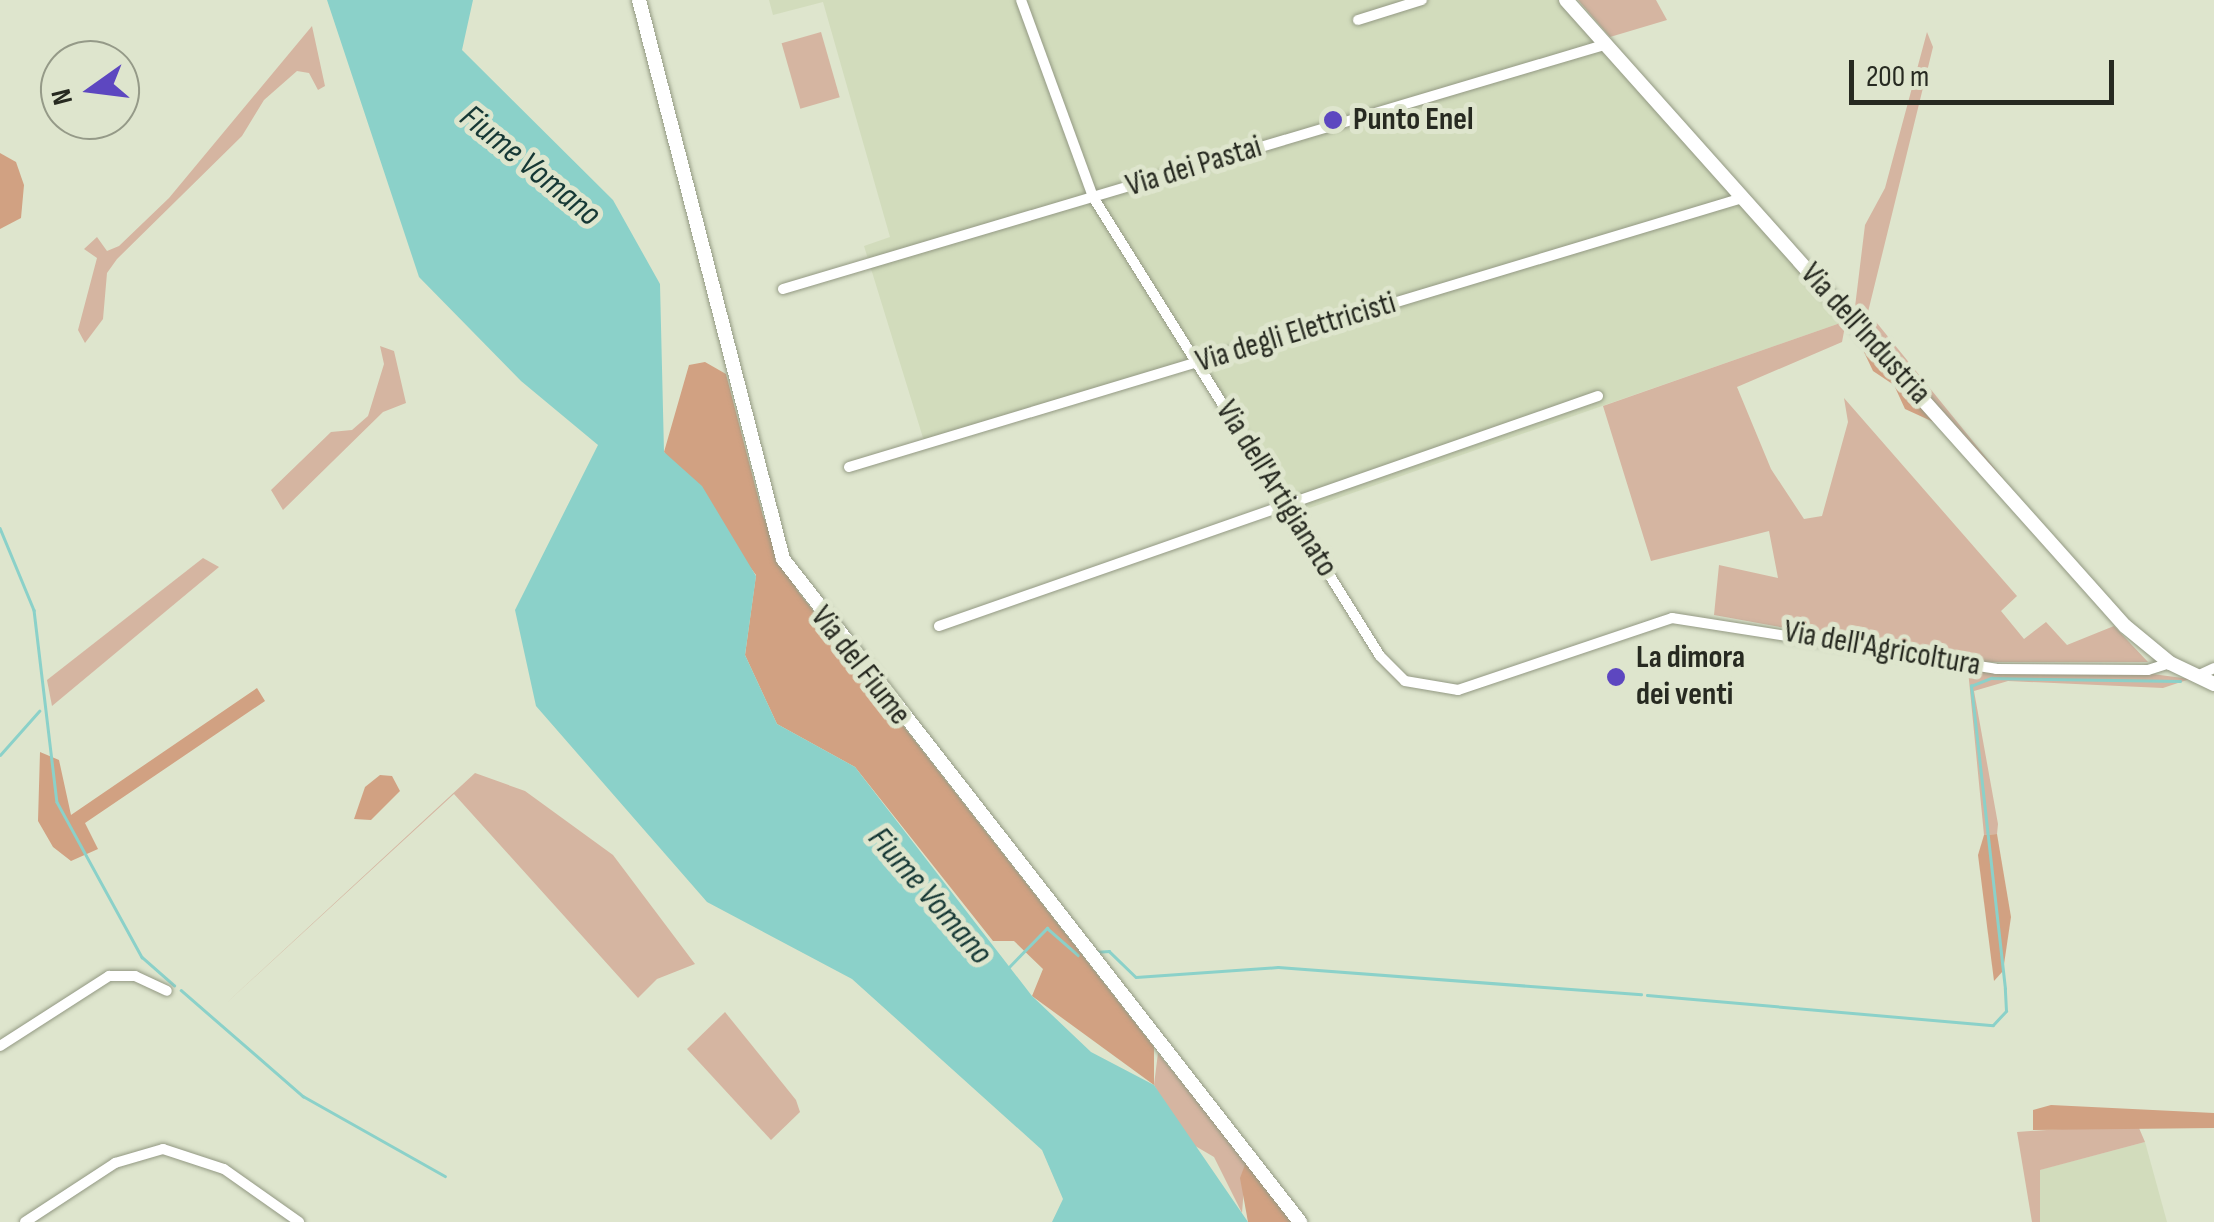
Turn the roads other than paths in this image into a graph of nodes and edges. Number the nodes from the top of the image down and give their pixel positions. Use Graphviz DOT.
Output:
graph roads {
  1 [pos="639,0"];
  2 [pos="1021,0"];
  3 [pos="1422,0"];
  4 [pos="1566,0"];
  5 [pos="1358,20"];
  6 [pos="1604,45"];
  7 [pos="1092,198"];
  8 [pos="1742,198"];
  9 [pos="783,289"];
  10 [pos="1196,364"];
  11 [pos="1598,396"];
  12 [pos="849,468"];
  13 [pos="1287,507"];
  14 [pos="938,626"];
  15 [pos="2170,662"];
  16 [pos="2214,668"];
  17 [pos="2197,676"];
  18 [pos="2214,684"];
  19 [pos="1426,690"];
  20 [pos="167,992"];
  21 [pos="0,1046"];
  22 [pos="25,1222"];
  23 [pos="299,1222"];
  24 [pos="1300,1222"];
  1 -- 24 [label="street, Via del Fiume"];
  2 -- 7 [label="street, Via dell'Artigianato"];
  3 -- 5 [label="street"];
  4 -- 6 [label="street, Via dell'Industria"];
  6 -- 7 [label="street, Via dei Pastai"];
  6 -- 8 [label="street, Via dell'Industria"];
  7 -- 9 [label="street, Via dei Pastai"];
  7 -- 10 [label="street, Via dell'Artigianato"];
  8 -- 10 [label="street, Via degli Elettricisti"];
  8 -- 15 [label="street, Via dell'Industria"];
  10 -- 12 [label="street, Via degli Elettricisti"];
  10 -- 13 [label="street, Via dell'Artigianato"];
  11 -- 13 [label="street"];
  13 -- 14 [label="street"];
  13 -- 19 [label="street, Via dell'Artigianato"];
  15 -- 17 [label="street, Via dell'Industria"];
  15 -- 19 [label="street, Via dell'Agricoltura"];
  16 -- 17 [label="street"];
  17 -- 18 [label="street, Via dell'Industria"];
  20 -- 21 [label="street"];
  22 -- 23 [label="street"];
}
